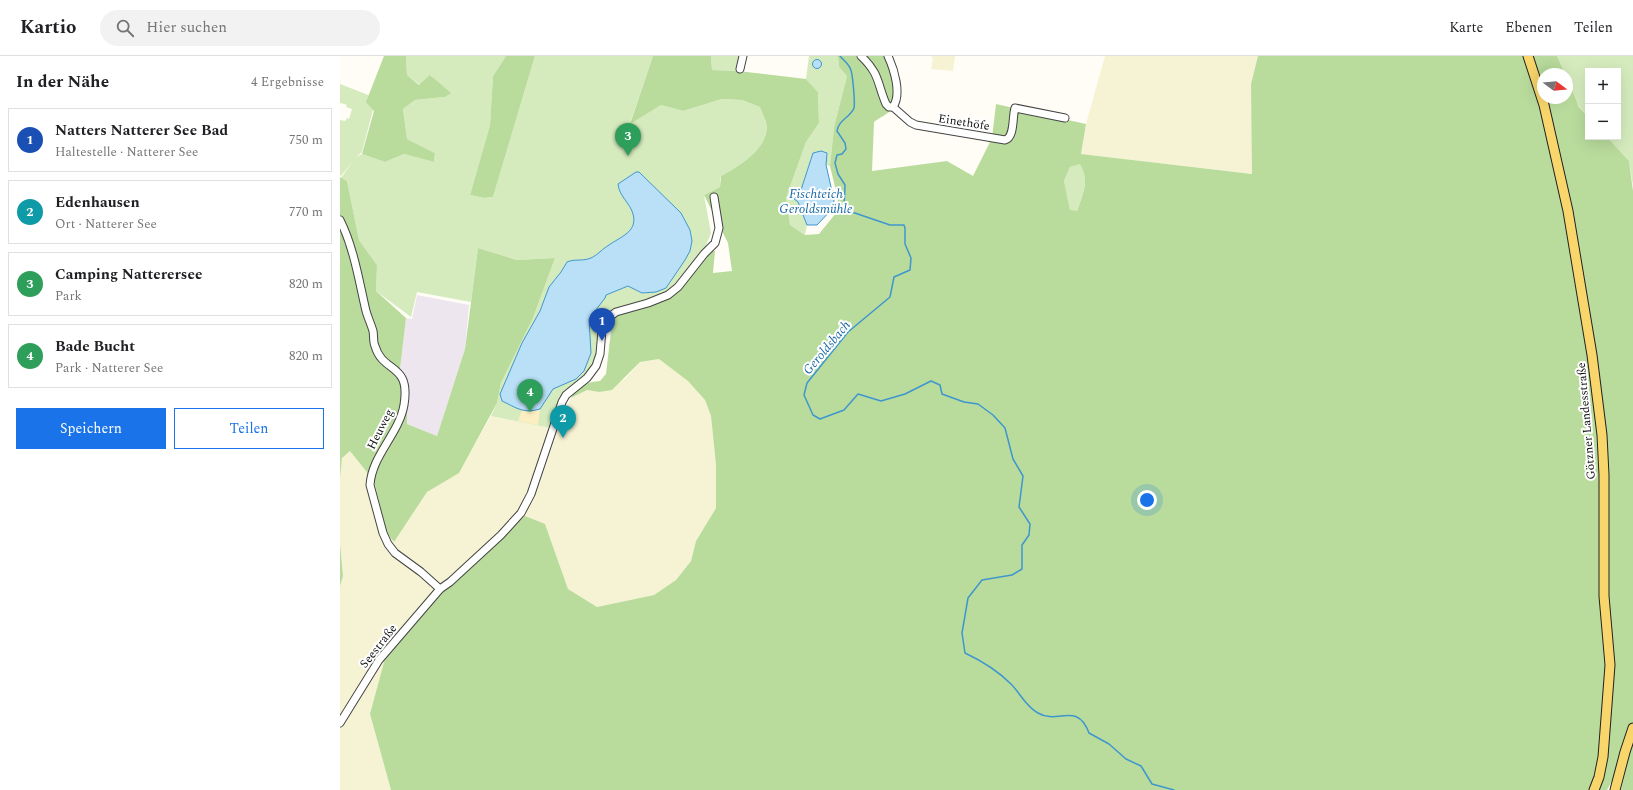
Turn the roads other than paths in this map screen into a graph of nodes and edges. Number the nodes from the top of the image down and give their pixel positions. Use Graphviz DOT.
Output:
graph roads {
  1 [pos="743,56"];
  2 [pos="861,56"];
  3 [pos="888,56"];
  4 [pos="1528,56"];
  5 [pos="740,69"];
  6 [pos="893,107"];
  7 [pos="1065,118"];
  8 [pos="714,197"];
  9 [pos="340,220"];
  10 [pos="440,589"];
  11 [pos="340,723"];
  12 [pos="1633,728"];
  13 [pos="1594,790"];
  14 [pos="1615,790"];
  1 -- 5 [label="street"];
  2 -- 6 [label="street"];
  3 -- 6 [label="street"];
  4 -- 13 [label="main road, Götzner Landesstraße"];
  6 -- 7 [label="street, Einethöfe"];
  8 -- 10 [label="street, Seestraße"];
  9 -- 10 [label="street, Heuweg"];
  10 -- 11 [label="street, Seestraße"];
  12 -- 14 [label="main road"];
}
